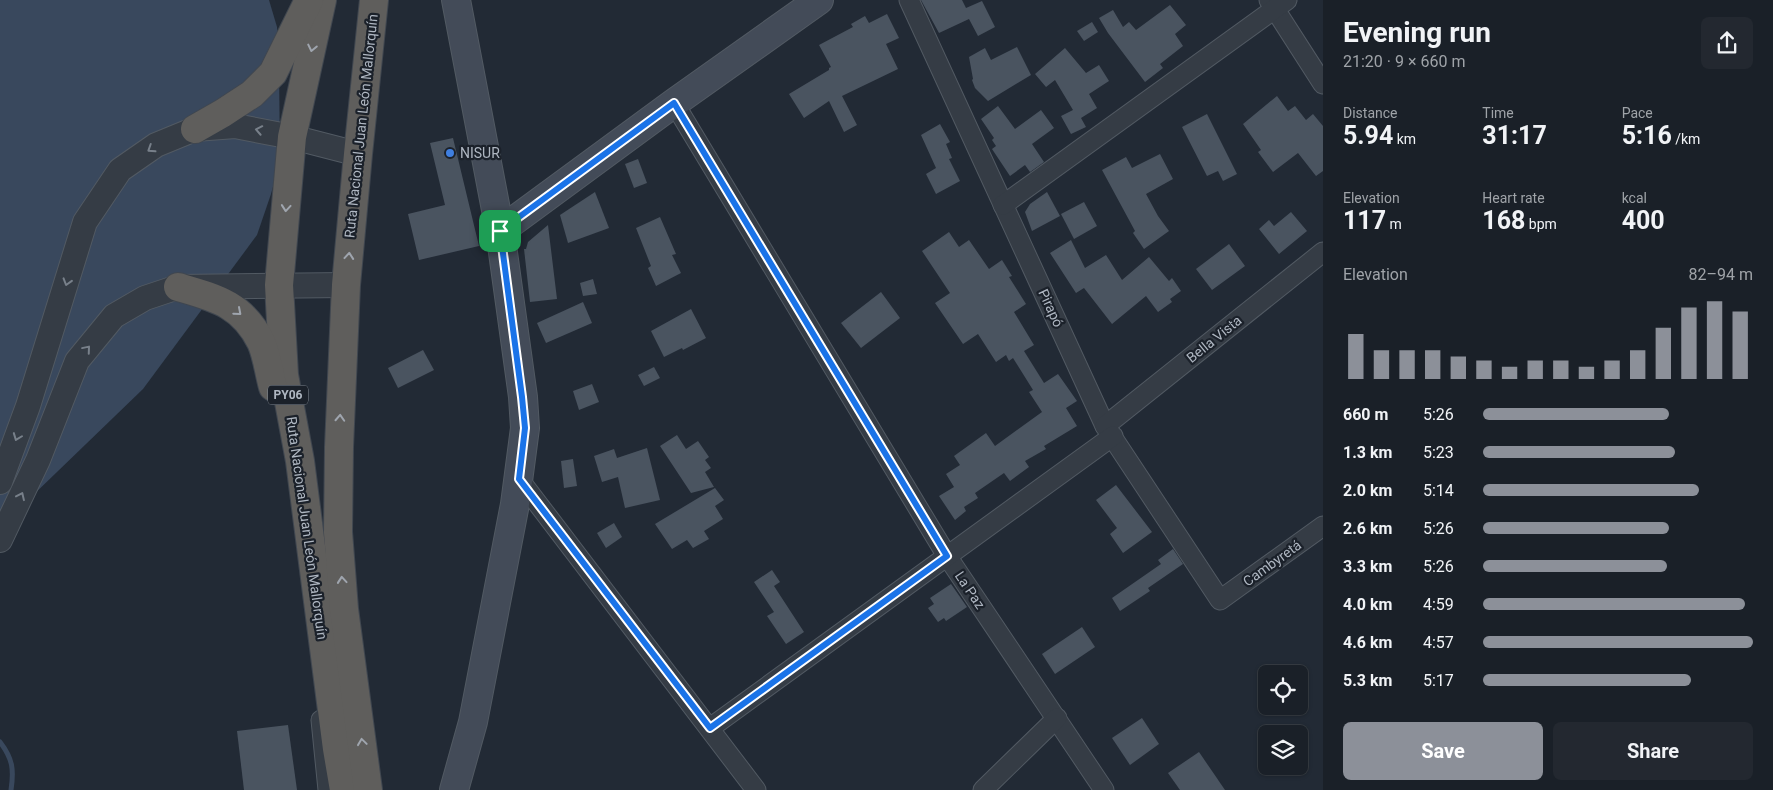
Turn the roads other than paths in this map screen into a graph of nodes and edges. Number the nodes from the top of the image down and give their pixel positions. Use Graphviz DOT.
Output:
graph roads {
  1 [pos="309,0"];
  2 [pos="322,0"];
  3 [pos="374,0"];
  4 [pos="456,0"];
  5 [pos="819,0"];
  6 [pos="909,0"];
  7 [pos="1277,3"];
  8 [pos="1323,84"];
  9 [pos="674,103"];
  10 [pos="195,129"];
  11 [pos="292,137"];
  12 [pos="358,154"];
  13 [pos="1003,205"];
  14 [pos="500,231"];
  15 [pos="1323,252"];
  16 [pos="279,285"];
  17 [pos="346,285"];
  18 [pos="178,287"];
  19 [pos="1109,431"];
  20 [pos="519,479"];
  21 [pos="0,482"];
  22 [pos="306,507"];
  23 [pos="1323,526"];
  24 [pos="0,540"];
  25 [pos="947,556"];
  26 [pos="1220,600"];
  27 [pos="321,622"];
  28 [pos="1057,718"];
  29 [pos="710,728"];
  30 [pos="328,790"];
  31 [pos="344,790"];
  32 [pos="368,790"];
  33 [pos="454,790"];
  34 [pos="756,790"];
  35 [pos="983,790"];
  36 [pos="1104,790"];
  1 -- 10 [label="highway"];
  2 -- 11 [label="highway, Ruta Nacional Juan León Mallorquín / PY06, one-way"];
  3 -- 12 [label="highway, Ruta Nacional Juan León Mallorquín"];
  4 -- 14 [label="main road"];
  5 -- 9 [label="main road"];
  6 -- 13 [label="street, Pirapó"];
  7 -- 8 [label="street"];
  7 -- 13 [label="street"];
  9 -- 14 [label="main road"];
  9 -- 25 [label="street, La Paz"];
  11 -- 10 [label="street, one-way"];
  10 -- 21 [label="street, one-way"];
  11 -- 12 [label="street"];
  11 -- 16 [label="highway, Ruta Nacional Juan León Mallorquín / PY06, one-way"];
  17 -- 12 [label="highway, Ruta Nacional Juan León Mallorquín, one-way"];
  13 -- 19 [label="street, Pirapó"];
  14 -- 20 [label="main road"];
  15 -- 19 [label="street, Bella Vista"];
  16 -- 17 [label="street"];
  16 -- 18 [label="street"];
  16 -- 22 [label="highway, Ruta Nacional Juan León Mallorquín / PY06"];
  32 -- 17 [label="highway, Ruta Nacional Juan León Mallorquín, one-way"];
  18 -- 22 [label="highway, one-way"];
  24 -- 18 [label="street, one-way"];
  19 -- 25 [label="street, Bella Vista"];
  19 -- 26 [label="street, Pirapó"];
  20 -- 29 [label="street"];
  20 -- 33 [label="main road"];
  22 -- 27 [label="highway, Ruta Nacional Juan León Mallorquín / PY06"];
  23 -- 26 [label="street, Cambyretá"];
  25 -- 28 [label="street, La Paz"];
  25 -- 29 [label="street, Bella Vista"];
  27 -- 30 [label="street"];
  27 -- 31 [label="highway, Ruta Nacional Juan León Mallorquín / PY06"];
  28 -- 35 [label="street"];
  28 -- 36 [label="street, La Paz"];
  29 -- 34 [label="street"];
}
